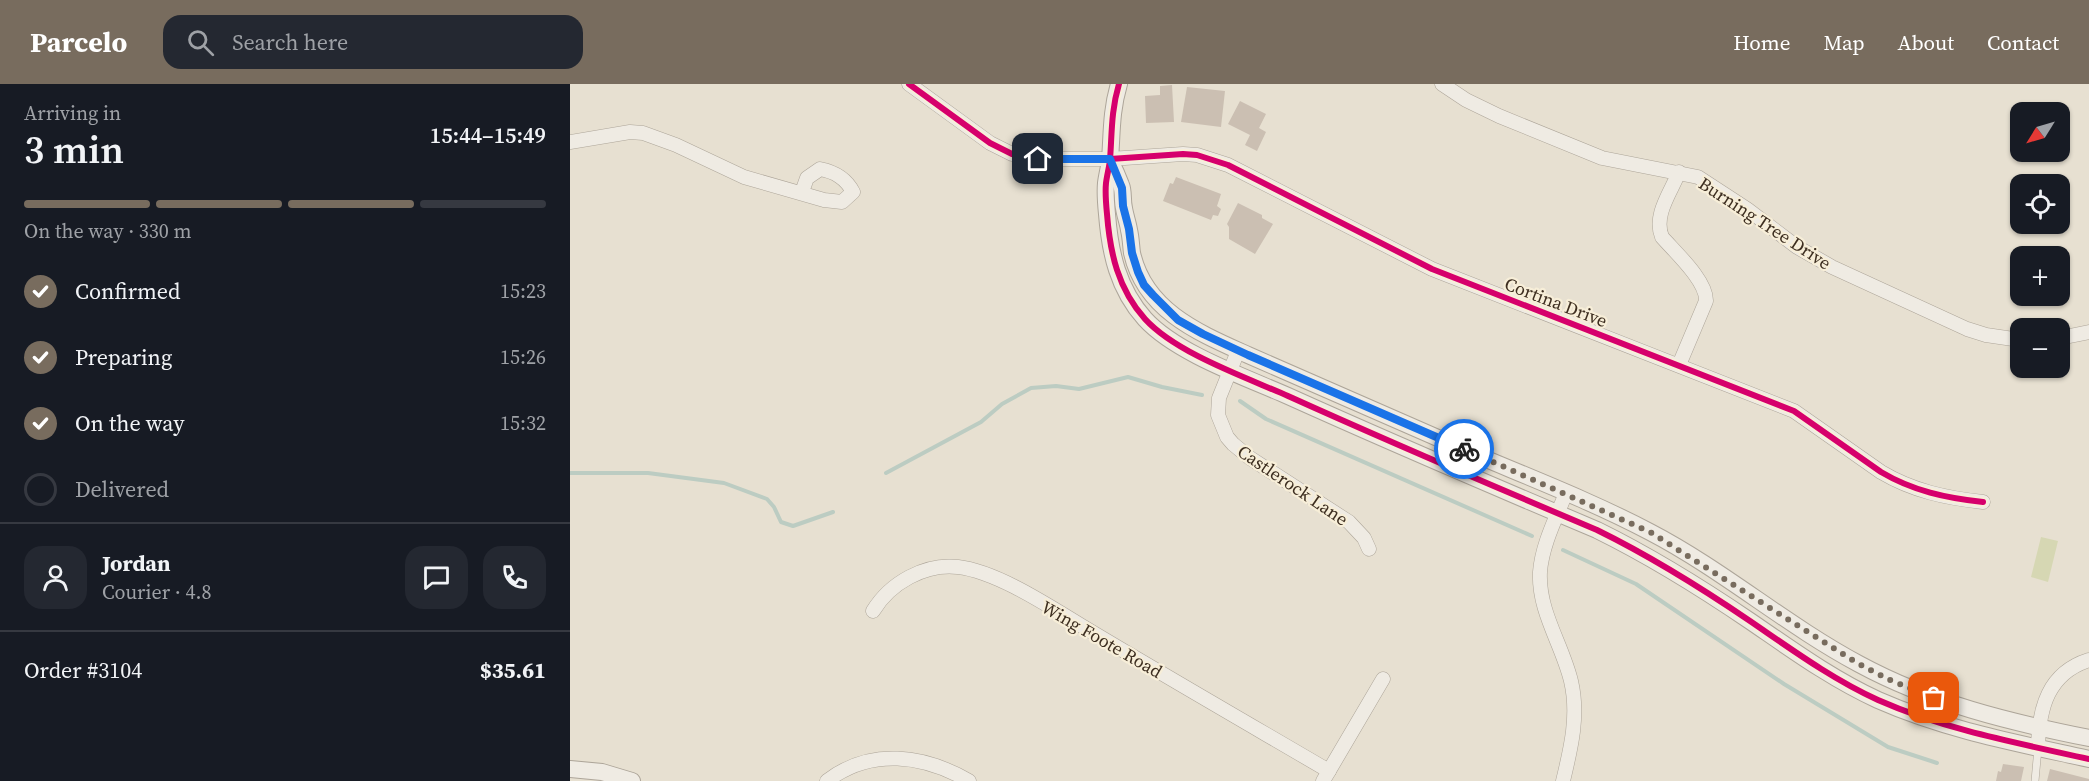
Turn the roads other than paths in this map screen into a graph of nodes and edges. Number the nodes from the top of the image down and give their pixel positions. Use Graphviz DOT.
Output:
graph roads {
  1 [pos="909,84"];
  2 [pos="1119,84"];
  3 [pos="1442,84"];
  4 [pos="570,142"];
  5 [pos="1110,159"];
  6 [pos="1679,172"];
  7 [pos="802,192"];
  8 [pos="2089,332"];
  9 [pos="2070,336"];
  10 [pos="2010,339"];
  11 [pos="1238,351"];
  12 [pos="1679,365"];
  13 [pos="1229,370"];
  14 [pos="1566,493"];
  15 [pos="1983,502"];
  16 [pos="1558,513"];
  17 [pos="1369,549"];
  18 [pos="873,610"];
  19 [pos="2089,660"];
  20 [pos="1383,679"];
  21 [pos="2039,728"];
  22 [pos="2089,738"];
  23 [pos="2038,747"];
  24 [pos="2089,759"];
  25 [pos="570,769"];
  26 [pos="1326,776"];
  27 [pos="632,781"];
  28 [pos="827,781"];
  29 [pos="969,781"];
  30 [pos="1563,781"];
  31 [pos="2035,781"];
  1 -- 5 [label="street, Cortina Drive"];
  2 -- 5 [label="street"];
  3 -- 6 [label="street, Burning Tree Drive"];
  4 -- 7 [label="street"];
  5 -- 11 [label="street"];
  5 -- 12 [label="street, Cortina Drive"];
  5 -- 13 [label="street"];
  6 -- 10 [label="street, Burning Tree Drive"];
  6 -- 12 [label="street"];
  8 -- 9 [label="street"];
  11 -- 13 [label="street, Castlerock Lane"];
  11 -- 14 [label="street"];
  12 -- 15 [label="street, Cortina Drive"];
  13 -- 16 [label="street"];
  13 -- 17 [label="street, Castlerock Lane"];
  14 -- 16 [label="street"];
  14 -- 21 [label="street"];
  16 -- 23 [label="street"];
  16 -- 30 [label="street"];
  18 -- 26 [label="street, Wing Foote Road"];
  19 -- 21 [label="street"];
  20 -- 26 [label="street"];
  21 -- 22 [label="street"];
  21 -- 23 [label="street"];
  23 -- 24 [label="street"];
  23 -- 31 [label="lane"];
  25 -- 27 [label="street"];
  28 -- 29 [label="street"];
}
